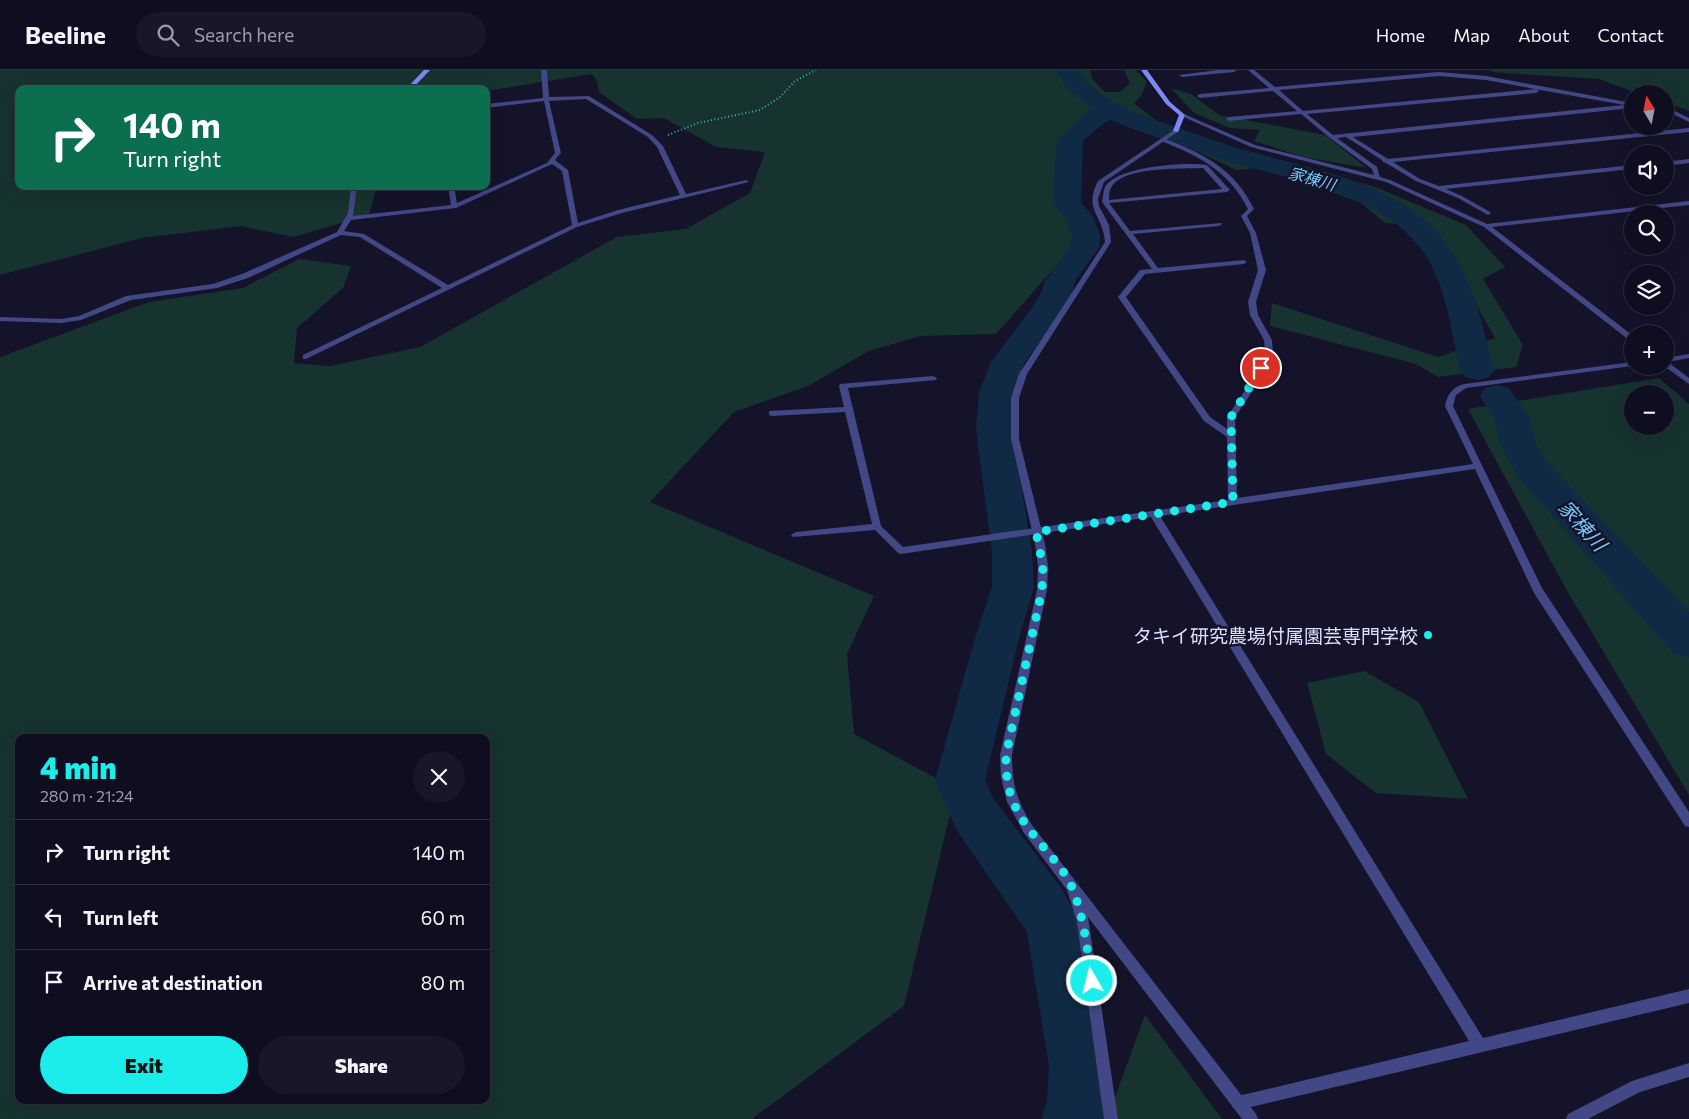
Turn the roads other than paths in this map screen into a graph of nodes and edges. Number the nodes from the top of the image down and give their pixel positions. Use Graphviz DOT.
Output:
graph roads {
  1 [pos="427,70"];
  2 [pos="544,70"];
  3 [pos="1144,70"];
  4 [pos="1234,70"];
  5 [pos="1251,70"];
  6 [pos="1182,75"];
  7 [pos="413,85"];
  8 [pos="1275,89"];
  9 [pos="1552,89"];
  10 [pos="1200,96"];
  11 [pos="546,99"];
  12 [pos="1624,104"];
  13 [pos="490,106"];
  14 [pos="1624,107"];
  15 [pos="1303,112"];
  16 [pos="1674,112"];
  17 [pos="1182,115"];
  18 [pos="1228,119"];
  19 [pos="1689,120"];
  20 [pos="1689,130"];
  21 [pos="1346,135"];
  22 [pos="1332,137"];
  23 [pos="1166,138"];
  24 [pos="552,161"];
  25 [pos="1385,161"];
  26 [pos="1689,161"];
  27 [pos="1674,163"];
  28 [pos="1624,168"];
  29 [pos="1377,177"];
  30 [pos="746,182"];
  31 [pos="1439,188"];
  32 [pos="353,190"];
  33 [pos="451,190"];
  34 [pos="683,195"];
  35 [pos="1105,202"];
  36 [pos="1689,203"];
  37 [pos="454,207"];
  38 [pos="1488,213"];
  39 [pos="349,218"];
  40 [pos="1219,224"];
  41 [pos="575,226"];
  42 [pos="1486,226"];
  43 [pos="1128,232"];
  44 [pos="340,233"];
  45 [pos="1244,262"];
  46 [pos="1156,270"];
  47 [pos="447,288"];
  48 [pos="0,319"];
  49 [pos="1624,332"];
  50 [pos="1689,356"];
  51 [pos="306,357"];
  52 [pos="1674,359"];
  53 [pos="1624,365"];
  54 [pos="1674,369"];
  55 [pos="933,378"];
  56 [pos="1689,382"];
  57 [pos="849,409"];
  58 [pos="772,413"];
  59 [pos="1232,436"];
  60 [pos="1479,466"];
  61 [pos="1233,502"];
  62 [pos="1154,514"];
  63 [pos="877,527"];
  64 [pos="1036,532"];
  65 [pos="796,535"];
  66 [pos="1689,822"];
  67 [pos="1070,884"];
  68 [pos="1689,996"];
  69 [pos="1480,1046"];
  70 [pos="1689,1070"];
  71 [pos="1238,1103"];
  72 [pos="1112,1119"];
  73 [pos="1251,1119"];
  74 [pos="1573,1119"];
  1 -- 7 [label="street"];
  2 -- 11 [label="street"];
  3 -- 17 [label="street"];
  4 -- 6 [label="street"];
  5 -- 8 [label="street"];
  8 -- 9 [label="street"];
  8 -- 10 [label="street"];
  8 -- 15 [label="street"];
  9 -- 12 [label="street"];
  9 -- 15 [label="street"];
  11 -- 13 [label="street"];
  11 -- 24 [label="street"];
  11 -- 34 [label="street"];
  14 -- 21 [label="street"];
  15 -- 18 [label="street"];
  15 -- 22 [label="street"];
  16 -- 19 [label="street"];
  17 -- 23 [label="street"];
  17 -- 29 [label="street"];
  20 -- 25 [label="street"];
  21 -- 22 [label="street"];
  21 -- 25 [label="street"];
  22 -- 29 [label="street"];
  23 -- 59 [label="street"];
  23 -- 64 [label="street"];
  24 -- 37 [label="street"];
  24 -- 41 [label="street"];
  25 -- 31 [label="street"];
  26 -- 27 [label="street"];
  28 -- 31 [label="street"];
  29 -- 42 [label="street"];
  30 -- 34 [label="street"];
  31 -- 38 [label="street"];
  32 -- 39 [label="street"];
  33 -- 37 [label="street"];
  34 -- 41 [label="street"];
  35 -- 35 [label="street"];
  35 -- 43 [label="street"];
  36 -- 42 [label="street"];
  37 -- 39 [label="street"];
  39 -- 44 [label="street"];
  40 -- 43 [label="street"];
  41 -- 47 [label="street"];
  42 -- 49 [label="street"];
  43 -- 46 [label="street"];
  44 -- 47 [label="street"];
  44 -- 48 [label="street"];
  45 -- 46 [label="street"];
  46 -- 59 [label="street"];
  47 -- 51 [label="street"];
  50 -- 52 [label="street"];
  53 -- 60 [label="street"];
  54 -- 56 [label="street"];
  55 -- 57 [label="street"];
  57 -- 58 [label="street"];
  57 -- 63 [label="street"];
  59 -- 61 [label="street"];
  60 -- 61 [label="street"];
  60 -- 66 [label="street"];
  61 -- 62 [label="street"];
  62 -- 64 [label="street"];
  62 -- 69 [label="street"];
  63 -- 64 [label="street"];
  63 -- 65 [label="street"];
  64 -- 67 [label="street"];
  67 -- 71 [label="street"];
  67 -- 72 [label="street"];
  68 -- 69 [label="street"];
  69 -- 71 [label="street"];
  70 -- 74 [label="street"];
  71 -- 73 [label="street"];
}
